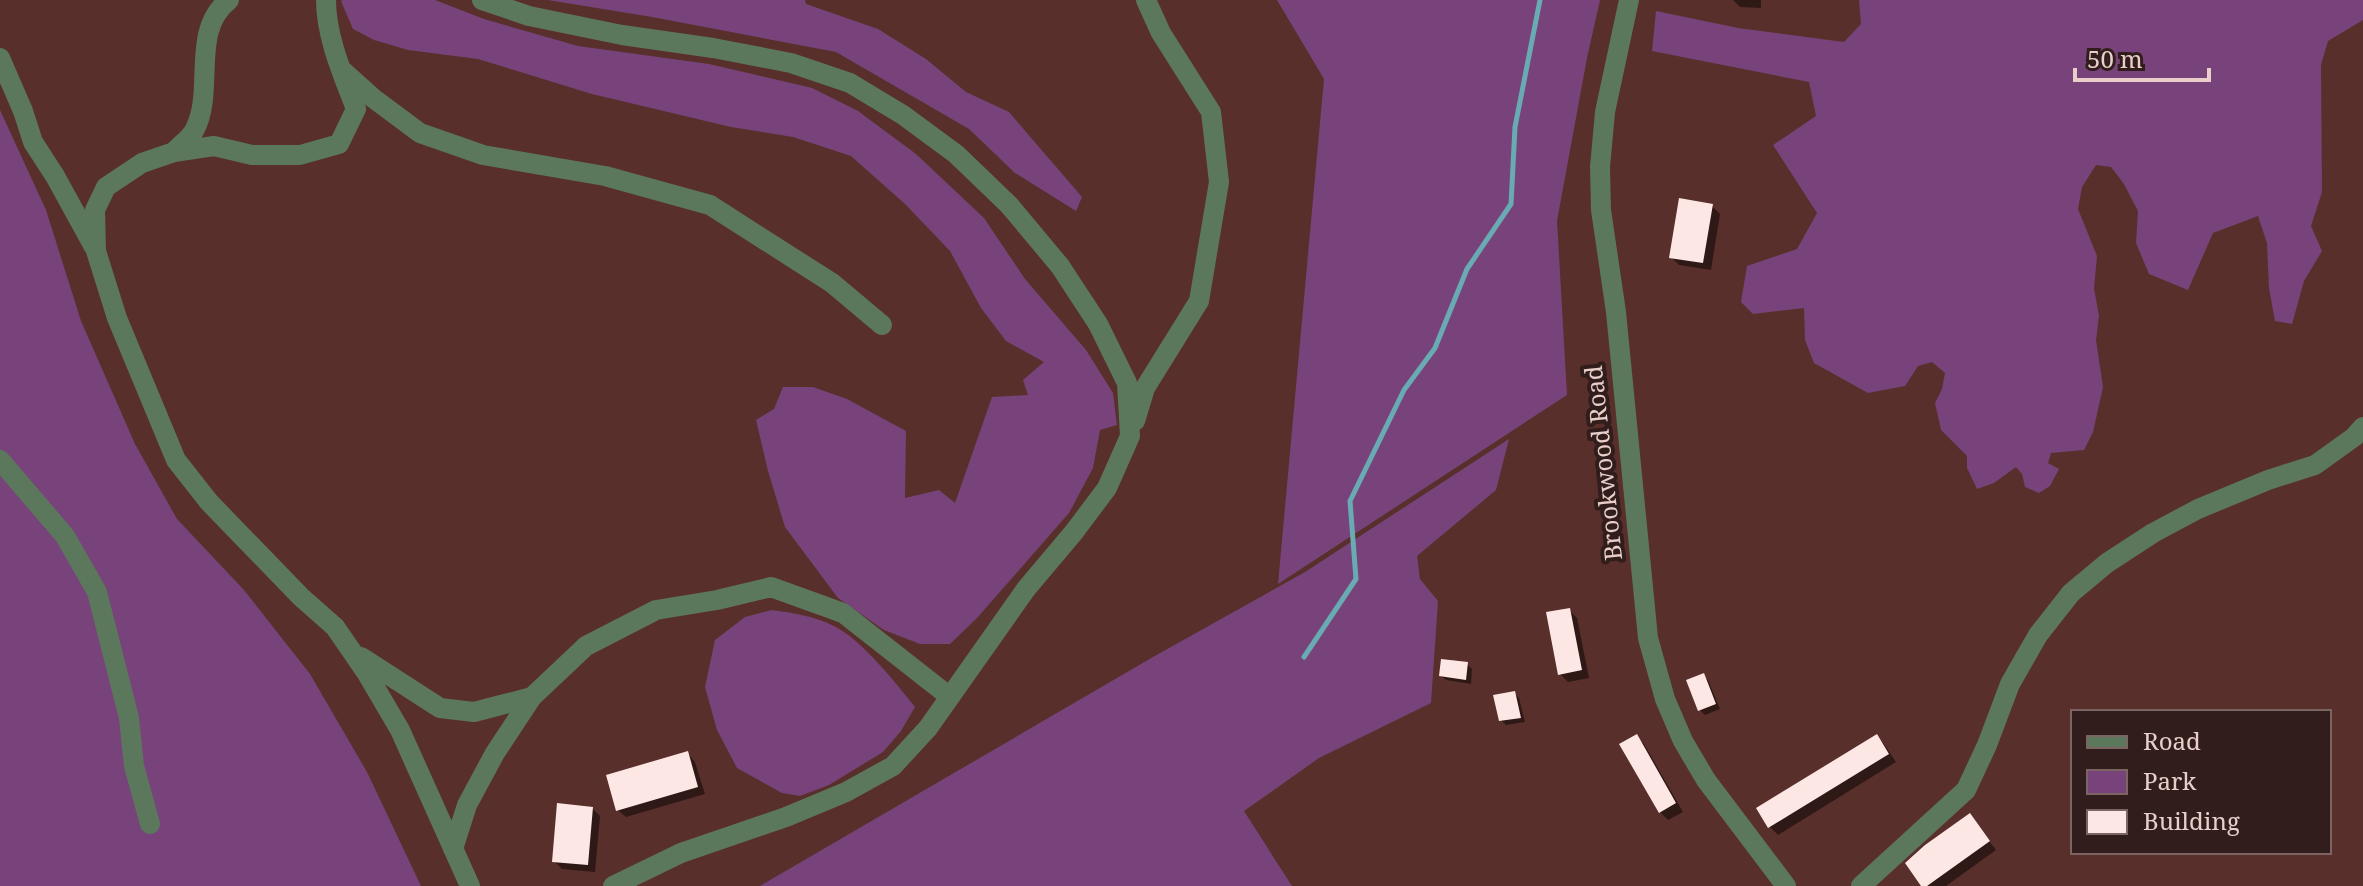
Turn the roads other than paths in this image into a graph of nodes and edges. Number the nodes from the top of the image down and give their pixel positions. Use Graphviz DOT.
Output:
graph roads {
  1 [pos="229,0"];
  2 [pos="482,0"];
  3 [pos="1146,0"];
  4 [pos="1629,0"];
  5 [pos="324,6"];
  6 [pos="0,58"];
  7 [pos="341,70"];
  8 [pos="174,152"];
  9 [pos="96,251"];
  10 [pos="882,325"];
  11 [pos="2363,427"];
  12 [pos="1130,436"];
  13 [pos="0,460"];
  14 [pos="351,651"];
  15 [pos="532,697"];
  16 [pos="950,697"];
  17 [pos="150,824"];
  18 [pos="453,849"];
  19 [pos="470,886"];
  20 [pos="613,886"];
  21 [pos="1786,886"];
  22 [pos="1861,886"];
  1 -- 8 [label="street"];
  2 -- 12 [label="street"];
  3 -- 12 [label="street"];
  4 -- 21 [label="street, Brookwood Road"];
  5 -- 7 [label="street"];
  6 -- 9 [label="street"];
  7 -- 8 [label="street"];
  7 -- 10 [label="street"];
  8 -- 9 [label="street"];
  9 -- 14 [label="street"];
  11 -- 22 [label="street"];
  12 -- 16 [label="street"];
  13 -- 17 [label="street"];
  14 -- 15 [label="street"];
  14 -- 18 [label="street"];
  15 -- 16 [label="street"];
  15 -- 18 [label="street"];
  16 -- 20 [label="street"];
  18 -- 19 [label="street"];
}
